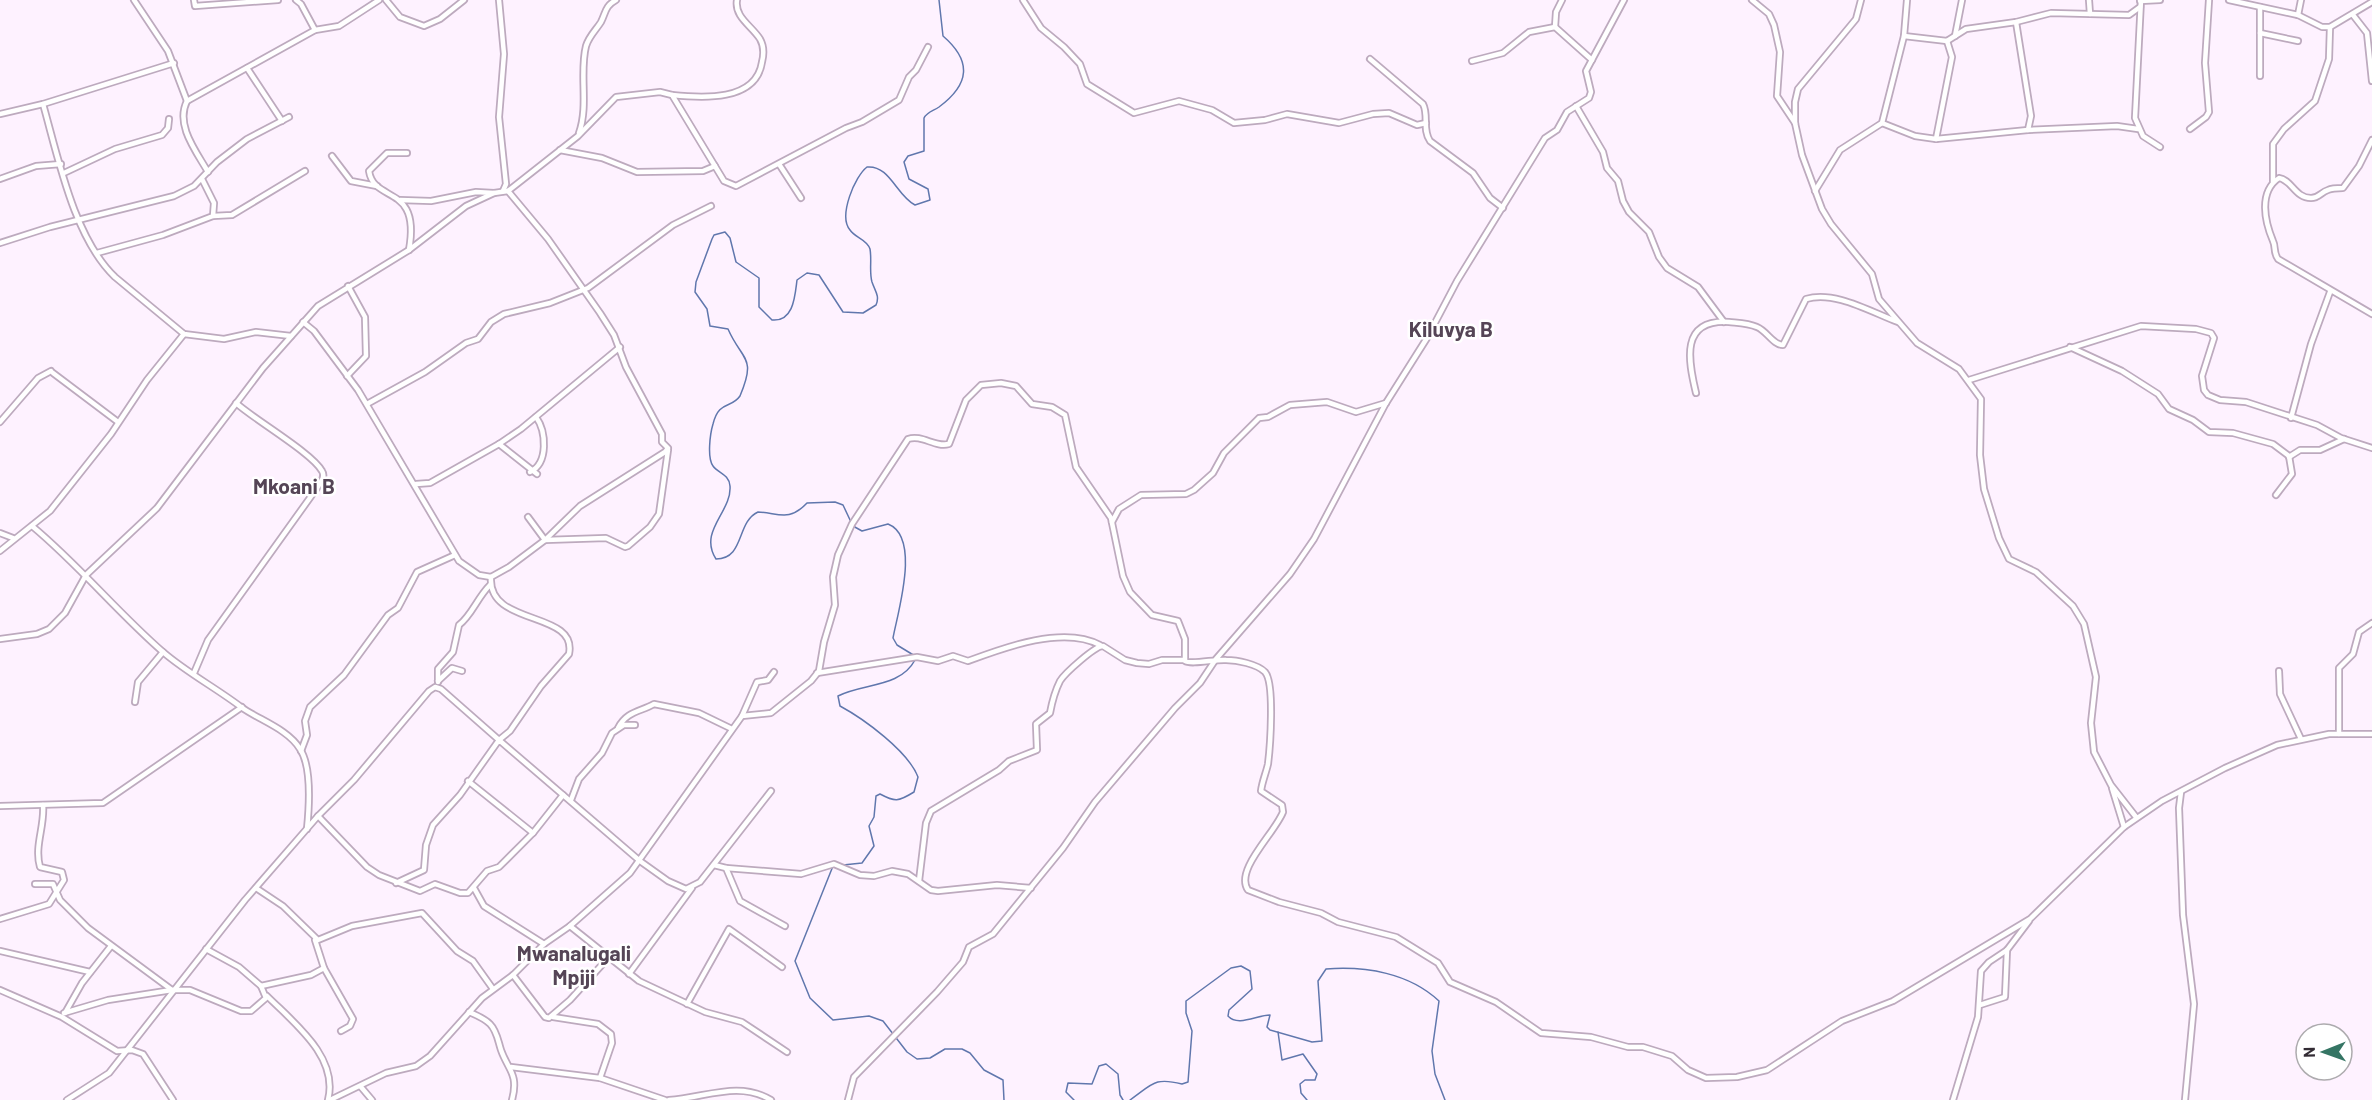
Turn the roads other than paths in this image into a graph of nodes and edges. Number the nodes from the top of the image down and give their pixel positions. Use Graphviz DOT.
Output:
graph roads {
  1 [pos="134,0"];
  2 [pos="194,0"];
  3 [pos="278,0"];
  4 [pos="296,0"];
  5 [pos="379,0"];
  6 [pos="386,0"];
  7 [pos="464,0"];
  8 [pos="499,0"];
  9 [pos="616,0"];
  10 [pos="737,0"];
  11 [pos="1023,0"];
  12 [pos="1562,0"];
  13 [pos="1619,0"];
  14 [pos="1624,0"];
  15 [pos="1752,0"];
  16 [pos="1861,0"];
  17 [pos="1907,0"];
  18 [pos="1962,0"];
  19 [pos="2089,0"];
  20 [pos="2140,0"];
  21 [pos="2160,0"];
  22 [pos="2209,0"];
  23 [pos="2229,0"];
  24 [pos="2301,0"];
  25 [pos="2372,3"];
  26 [pos="2140,7"];
  27 [pos="2260,7"];
  28 [pos="1620,10"];
  29 [pos="2090,14"];
  30 [pos="2129,15"];
  31 [pos="2298,15"];
  32 [pos="2354,15"];
  33 [pos="2016,22"];
  34 [pos="2139,24"];
  35 [pos="1555,27"];
  36 [pos="2330,27"];
  37 [pos="315,30"];
  38 [pos="2260,33"];
  39 [pos="1904,36"];
  40 [pos="1955,36"];
  41 [pos="1947,41"];
  42 [pos="2298,41"];
  43 [pos="928,47"];
  44 [pos="1370,59"];
  45 [pos="1592,60"];
  46 [pos="1472,61"];
  47 [pos="174,63"];
  48 [pos="247,68"];
  49 [pos="2260,76"];
  50 [pos="2372,81"];
  51 [pos="672,95"];
  52 [pos="187,101"];
  53 [pos="43,104"];
  54 [pos="1576,106"];
  55 [pos="0,114"];
  56 [pos="289,117"];
  57 [pos="169,119"];
  58 [pos="282,121"];
  59 [pos="1426,123"];
  60 [pos="1795,123"];
  61 [pos="1882,123"];
  62 [pos="2138,129"];
  63 [pos="2190,129"];
  64 [pos="2028,130"];
  65 [pos="578,136"];
  66 [pos="1936,139"];
  67 [pos="2372,140"];
  68 [pos="2160,147"];
  69 [pos="560,150"];
  70 [pos="2370,152"];
  71 [pos="406,153"];
  72 [pos="332,156"];
  73 [pos="61,164"];
  74 [pos="779,164"];
  75 [pos="716,166"];
  76 [pos="305,171"];
  77 [pos="208,172"];
  78 [pos="64,173"];
  79 [pos="0,178"];
  80 [pos="202,179"];
  81 [pos="2273,182"];
  82 [pos="377,186"];
  83 [pos="506,191"];
  84 [pos="1815,191"];
  85 [pos="494,193"];
  86 [pos="801,198"];
  87 [pos="400,200"];
  88 [pos="711,206"];
  89 [pos="1503,207"];
  90 [pos="213,216"];
  91 [pos="80,221"];
  92 [pos="0,243"];
  93 [pos="409,250"];
  94 [pos="97,253"];
  95 [pos="348,286"];
  96 [pos="581,289"];
  97 [pos="2330,292"];
  98 [pos="2372,314"];
  99 [pos="303,322"];
  100 [pos="1724,322"];
  101 [pos="1900,323"];
  102 [pos="184,334"];
  103 [pos="291,336"];
  104 [pos="620,347"];
  105 [pos="2070,347"];
  106 [pos="347,376"];
  107 [pos="1970,380"];
  108 [pos="1696,393"];
  109 [pos="236,403"];
  110 [pos="367,404"];
  111 [pos="1386,404"];
  112 [pos="536,417"];
  113 [pos="2292,418"];
  114 [pos="0,422"];
  115 [pos="118,422"];
  116 [pos="2344,439"];
  117 [pos="499,444"];
  118 [pos="2372,448"];
  119 [pos="668,450"];
  120 [pos="2289,457"];
  121 [pos="530,472"];
  122 [pos="537,474"];
  123 [pos="416,484"];
  124 [pos="2276,495"];
  125 [pos="528,517"];
  126 [pos="1112,522"];
  127 [pos="32,526"];
  128 [pos="0,533"];
  129 [pos="13,538"];
  130 [pos="545,540"];
  131 [pos="0,551"];
  132 [pos="455,555"];
  133 [pos="86,575"];
  134 [pos="491,577"];
  135 [pos="490,585"];
  136 [pos="2372,623"];
  137 [pos="0,639"];
  138 [pos="1100,645"];
  139 [pos="163,652"];
  140 [pos="1185,660"];
  141 [pos="1215,660"];
  142 [pos="462,670"];
  143 [pos="2279,671"];
  144 [pos="774,672"];
  145 [pos="194,673"];
  146 [pos="818,674"];
  147 [pos="436,684"];
  148 [pos="135,702"];
  149 [pos="242,707"];
  150 [pos="742,716"];
  151 [pos="635,725"];
  152 [pos="618,728"];
  153 [pos="732,729"];
  154 [pos="2339,734"];
  155 [pos="2372,734"];
  156 [pos="2301,739"];
  157 [pos="499,740"];
  158 [pos="301,751"];
  159 [pos="468,782"];
  160 [pos="2111,785"];
  161 [pos="771,791"];
  162 [pos="2181,792"];
  163 [pos="563,795"];
  164 [pos="571,800"];
  165 [pos="43,805"];
  166 [pos="0,806"];
  167 [pos="318,816"];
  168 [pos="2136,817"];
  169 [pos="2124,827"];
  170 [pos="307,829"];
  171 [pos="532,833"];
  172 [pos="640,861"];
  173 [pos="714,865"];
  174 [pos="726,868"];
  175 [pos="919,881"];
  176 [pos="396,883"];
  177 [pos="35,884"];
  178 [pos="256,888"];
  179 [pos="474,888"];
  180 [pos="692,888"];
  181 [pos="1031,888"];
  182 [pos="57,892"];
  183 [pos="0,919"];
  184 [pos="2030,919"];
  185 [pos="570,926"];
  186 [pos="785,926"];
  187 [pos="315,940"];
  188 [pos="544,944"];
  189 [pos="111,946"];
  190 [pos="206,949"];
  191 [pos="2007,950"];
  192 [pos="0,951"];
  193 [pos="609,957"];
  194 [pos="782,967"];
  195 [pos="324,968"];
  196 [pos="90,972"];
  197 [pos="629,974"];
  198 [pos="513,975"];
  199 [pos="261,986"];
  200 [pos="493,989"];
  201 [pos="0,990"];
  202 [pos="172,990"];
  203 [pos="267,996"];
  204 [pos="687,1004"];
  205 [pos="1980,1005"];
  206 [pos="469,1012"];
  207 [pos="63,1015"];
  208 [pos="552,1017"];
  209 [pos="341,1031"];
  210 [pos="127,1050"];
  211 [pos="787,1052"];
  212 [pos="511,1067"];
  213 [pos="600,1078"];
  214 [pos="361,1087"];
  215 [pos="67,1100"];
  216 [pos="173,1100"];
  217 [pos="329,1100"];
  218 [pos="372,1100"];
  219 [pos="512,1100"];
  220 [pos="667,1100"];
  221 [pos="771,1100"];
  222 [pos="848,1100"];
  223 [pos="1953,1100"];
  224 [pos="2185,1100"];
  1 -- 47 [label="street"];
  2 -- 3 [label="street"];
  4 -- 37 [label="street"];
  5 -- 37 [label="street"];
  6 -- 7 [label="street"];
  8 -- 83 [label="street"];
  9 -- 65 [label="street"];
  10 -- 51 [label="street"];
  11 -- 59 [label="street"];
  12 -- 35 [label="street"];
  13 -- 28 [label="street"];
  14 -- 28 [label="street"];
  15 -- 60 [label="street"];
  16 -- 60 [label="street"];
  17 -- 39 [label="street"];
  18 -- 40 [label="street"];
  19 -- 29 [label="street"];
  20 -- 21 [label="street"];
  20 -- 26 [label="street"];
  22 -- 63 [label="street"];
  23 -- 27 [label="street"];
  24 -- 31 [label="street"];
  25 -- 32 [label="street"];
  26 -- 30 [label="street"];
  26 -- 34 [label="street"];
  27 -- 31 [label="street"];
  27 -- 38 [label="street"];
  28 -- 45 [label="street"];
  29 -- 30 [label="street"];
  29 -- 33 [label="street"];
  30 -- 34 [label="street"];
  31 -- 36 [label="street"];
  32 -- 36 [label="street"];
  32 -- 50 [label="street"];
  33 -- 40 [label="street"];
  33 -- 64 [label="street"];
  34 -- 62 [label="street"];
  35 -- 45 [label="street"];
  35 -- 46 [label="street"];
  36 -- 81 [label="street"];
  37 -- 48 [label="street"];
  38 -- 42 [label="street"];
  38 -- 49 [label="street"];
  39 -- 41 [label="street"];
  39 -- 61 [label="street"];
  40 -- 41 [label="street"];
  41 -- 66 [label="street"];
  43 -- 74 [label="street"];
  44 -- 59 [label="street"];
  45 -- 54 [label="street"];
  47 -- 52 [label="street"];
  47 -- 53 [label="street"];
  48 -- 52 [label="street"];
  48 -- 58 [label="street"];
  51 -- 65 [label="street"];
  51 -- 75 [label="street"];
  52 -- 77 [label="street"];
  53 -- 55 [label="street"];
  53 -- 73 [label="street"];
  54 -- 89 [label="street"];
  54 -- 100 [label="street"];
  56 -- 58 [label="street"];
  57 -- 78 [label="street"];
  58 -- 77 [label="street"];
  59 -- 89 [label="street"];
  60 -- 84 [label="street"];
  61 -- 66 [label="street"];
  61 -- 84 [label="street"];
  62 -- 64 [label="street"];
  62 -- 68 [label="street"];
  64 -- 66 [label="street"];
  65 -- 69 [label="street"];
  67 -- 70 [label="street"];
  69 -- 75 [label="street"];
  69 -- 83 [label="street"];
  70 -- 81 [label="street"];
  71 -- 82 [label="street"];
  72 -- 82 [label="street"];
  73 -- 78 [label="street"];
  73 -- 79 [label="street"];
  74 -- 75 [label="street"];
  74 -- 86 [label="street"];
  76 -- 90 [label="street"];
  77 -- 80 [label="street"];
  78 -- 91 [label="street"];
  80 -- 90 [label="street"];
  80 -- 91 [label="street"];
  81 -- 97 [label="street"];
  82 -- 87 [label="street"];
  83 -- 85 [label="street"];
  83 -- 96 [label="street"];
  84 -- 101 [label="street"];
  85 -- 87 [label="street"];
  85 -- 93 [label="street"];
  87 -- 93 [label="street"];
  88 -- 96 [label="street"];
  89 -- 111 [label="street"];
  90 -- 94 [label="street"];
  91 -- 92 [label="street"];
  91 -- 94 [label="street"];
  93 -- 95 [label="street"];
  94 -- 102 [label="street"];
  95 -- 99 [label="street"];
  95 -- 106 [label="street"];
  96 -- 104 [label="street"];
  96 -- 110 [label="street"];
  97 -- 98 [label="street"];
  97 -- 113 [label="street"];
  99 -- 103 [label="street"];
  99 -- 106 [label="street"];
  100 -- 101 [label="street"];
  100 -- 108 [label="street"];
  101 -- 107 [label="street"];
  102 -- 103 [label="street"];
  102 -- 115 [label="street"];
  103 -- 109 [label="street"];
  104 -- 112 [label="street"];
  104 -- 119 [label="street"];
  105 -- 107 [label="street"];
  105 -- 113 [label="street"];
  105 -- 120 [label="street"];
  106 -- 110 [label="street"];
  107 -- 160 [label="street"];
  109 -- 133 [label="street"];
  109 -- 145 [label="street"];
  110 -- 123 [label="street"];
  111 -- 126 [label="street"];
  111 -- 141 [label="street"];
  112 -- 117 [label="street"];
  112 -- 121 [label="street"];
  113 -- 116 [label="street"];
  114 -- 115 [label="street"];
  115 -- 127 [label="street"];
  116 -- 118 [label="street"];
  116 -- 120 [label="street"];
  117 -- 121 [label="street"];
  117 -- 123 [label="street"];
  119 -- 130 [label="street"];
  119 -- 130 [label="street"];
  120 -- 124 [label="street"];
  121 -- 122 [label="street"];
  123 -- 132 [label="street"];
  125 -- 130 [label="street"];
  126 -- 140 [label="street"];
  126 -- 146 [label="street"];
  127 -- 129 [label="street"];
  127 -- 133 [label="street"];
  128 -- 129 [label="street"];
  129 -- 131 [label="street"];
  130 -- 134 [label="street"];
  132 -- 134 [label="street"];
  132 -- 158 [label="street"];
  133 -- 137 [label="street"];
  133 -- 139 [label="street"];
  134 -- 135 [label="street"];
  135 -- 147 [label="street"];
  135 -- 157 [label="street"];
  136 -- 154 [label="street"];
  138 -- 140 [label="street"];
  138 -- 146 [label="street"];
  138 -- 175 [label="street"];
  139 -- 145 [label="street"];
  139 -- 148 [label="street"];
  140 -- 141 [label="street"];
  141 -- 181 [label="street"];
  141 -- 184 [label="street"];
  142 -- 147 [label="street"];
  143 -- 156 [label="street"];
  144 -- 150 [label="street"];
  145 -- 149 [label="street"];
  146 -- 150 [label="street"];
  147 -- 157 [label="street"];
  147 -- 167 [label="street"];
  149 -- 158 [label="street"];
  149 -- 165 [label="street"];
  150 -- 153 [label="street"];
  151 -- 152 [label="street"];
  152 -- 153 [label="street"];
  152 -- 164 [label="street"];
  153 -- 172 [label="street"];
  154 -- 155 [label="street"];
  154 -- 156 [label="street"];
  156 -- 162 [label="street"];
  157 -- 159 [label="street"];
  157 -- 163 [label="street"];
  158 -- 170 [label="street"];
  159 -- 171 [label="street"];
  159 -- 176 [label="street"];
  160 -- 168 [label="street"];
  160 -- 169 [label="street"];
  161 -- 173 [label="street"];
  162 -- 168 [label="street"];
  162 -- 224 [label="street"];
  163 -- 164 [label="street"];
  163 -- 171 [label="street"];
  164 -- 172 [label="street"];
  165 -- 166 [label="street"];
  165 -- 182 [label="street"];
  167 -- 170 [label="street"];
  167 -- 176 [label="street"];
  168 -- 169 [label="street"];
  169 -- 184 [label="street"];
  170 -- 178 [label="street"];
  171 -- 179 [label="street"];
  172 -- 180 [label="street"];
  172 -- 185 [label="street"];
  173 -- 174 [label="street"];
  173 -- 180 [label="street"];
  174 -- 175 [label="street"];
  174 -- 186 [label="street"];
  175 -- 181 [label="street"];
  176 -- 179 [label="street"];
  177 -- 182 [label="street"];
  178 -- 187 [label="street"];
  178 -- 190 [label="street"];
  179 -- 188 [label="street"];
  180 -- 197 [label="street"];
  181 -- 222 [label="street"];
  182 -- 183 [label="street"];
  182 -- 189 [label="street"];
  184 -- 191 [label="street"];
  185 -- 188 [label="street"];
  185 -- 193 [label="street"];
  187 -- 195 [label="street"];
  187 -- 200 [label="street"];
  188 -- 198 [label="street"];
  189 -- 196 [label="street"];
  189 -- 202 [label="street"];
  190 -- 199 [label="street"];
  190 -- 202 [label="street"];
  191 -- 205 [label="street"];
  191 -- 205 [label="street"];
  192 -- 196 [label="street"];
  193 -- 197 [label="street"];
  193 -- 208 [label="street"];
  194 -- 204 [label="street"];
  195 -- 199 [label="street"];
  195 -- 209 [label="street"];
  196 -- 207 [label="street"];
  197 -- 204 [label="street"];
  198 -- 200 [label="street"];
  198 -- 208 [label="street"];
  199 -- 203 [label="street"];
  200 -- 206 [label="street"];
  201 -- 207 [label="street"];
  202 -- 203 [label="street"];
  202 -- 207 [label="street"];
  202 -- 210 [label="street"];
  203 -- 217 [label="street"];
  204 -- 211 [label="street"];
  205 -- 223 [label="street"];
  206 -- 212 [label="street"];
  206 -- 214 [label="street"];
  207 -- 210 [label="street"];
  208 -- 213 [label="street"];
  210 -- 215 [label="street"];
  210 -- 216 [label="street"];
  212 -- 213 [label="street"];
  212 -- 219 [label="street"];
  213 -- 220 [label="street"];
  214 -- 217 [label="street"];
  214 -- 218 [label="street"];
  220 -- 221 [label="street"];
}
